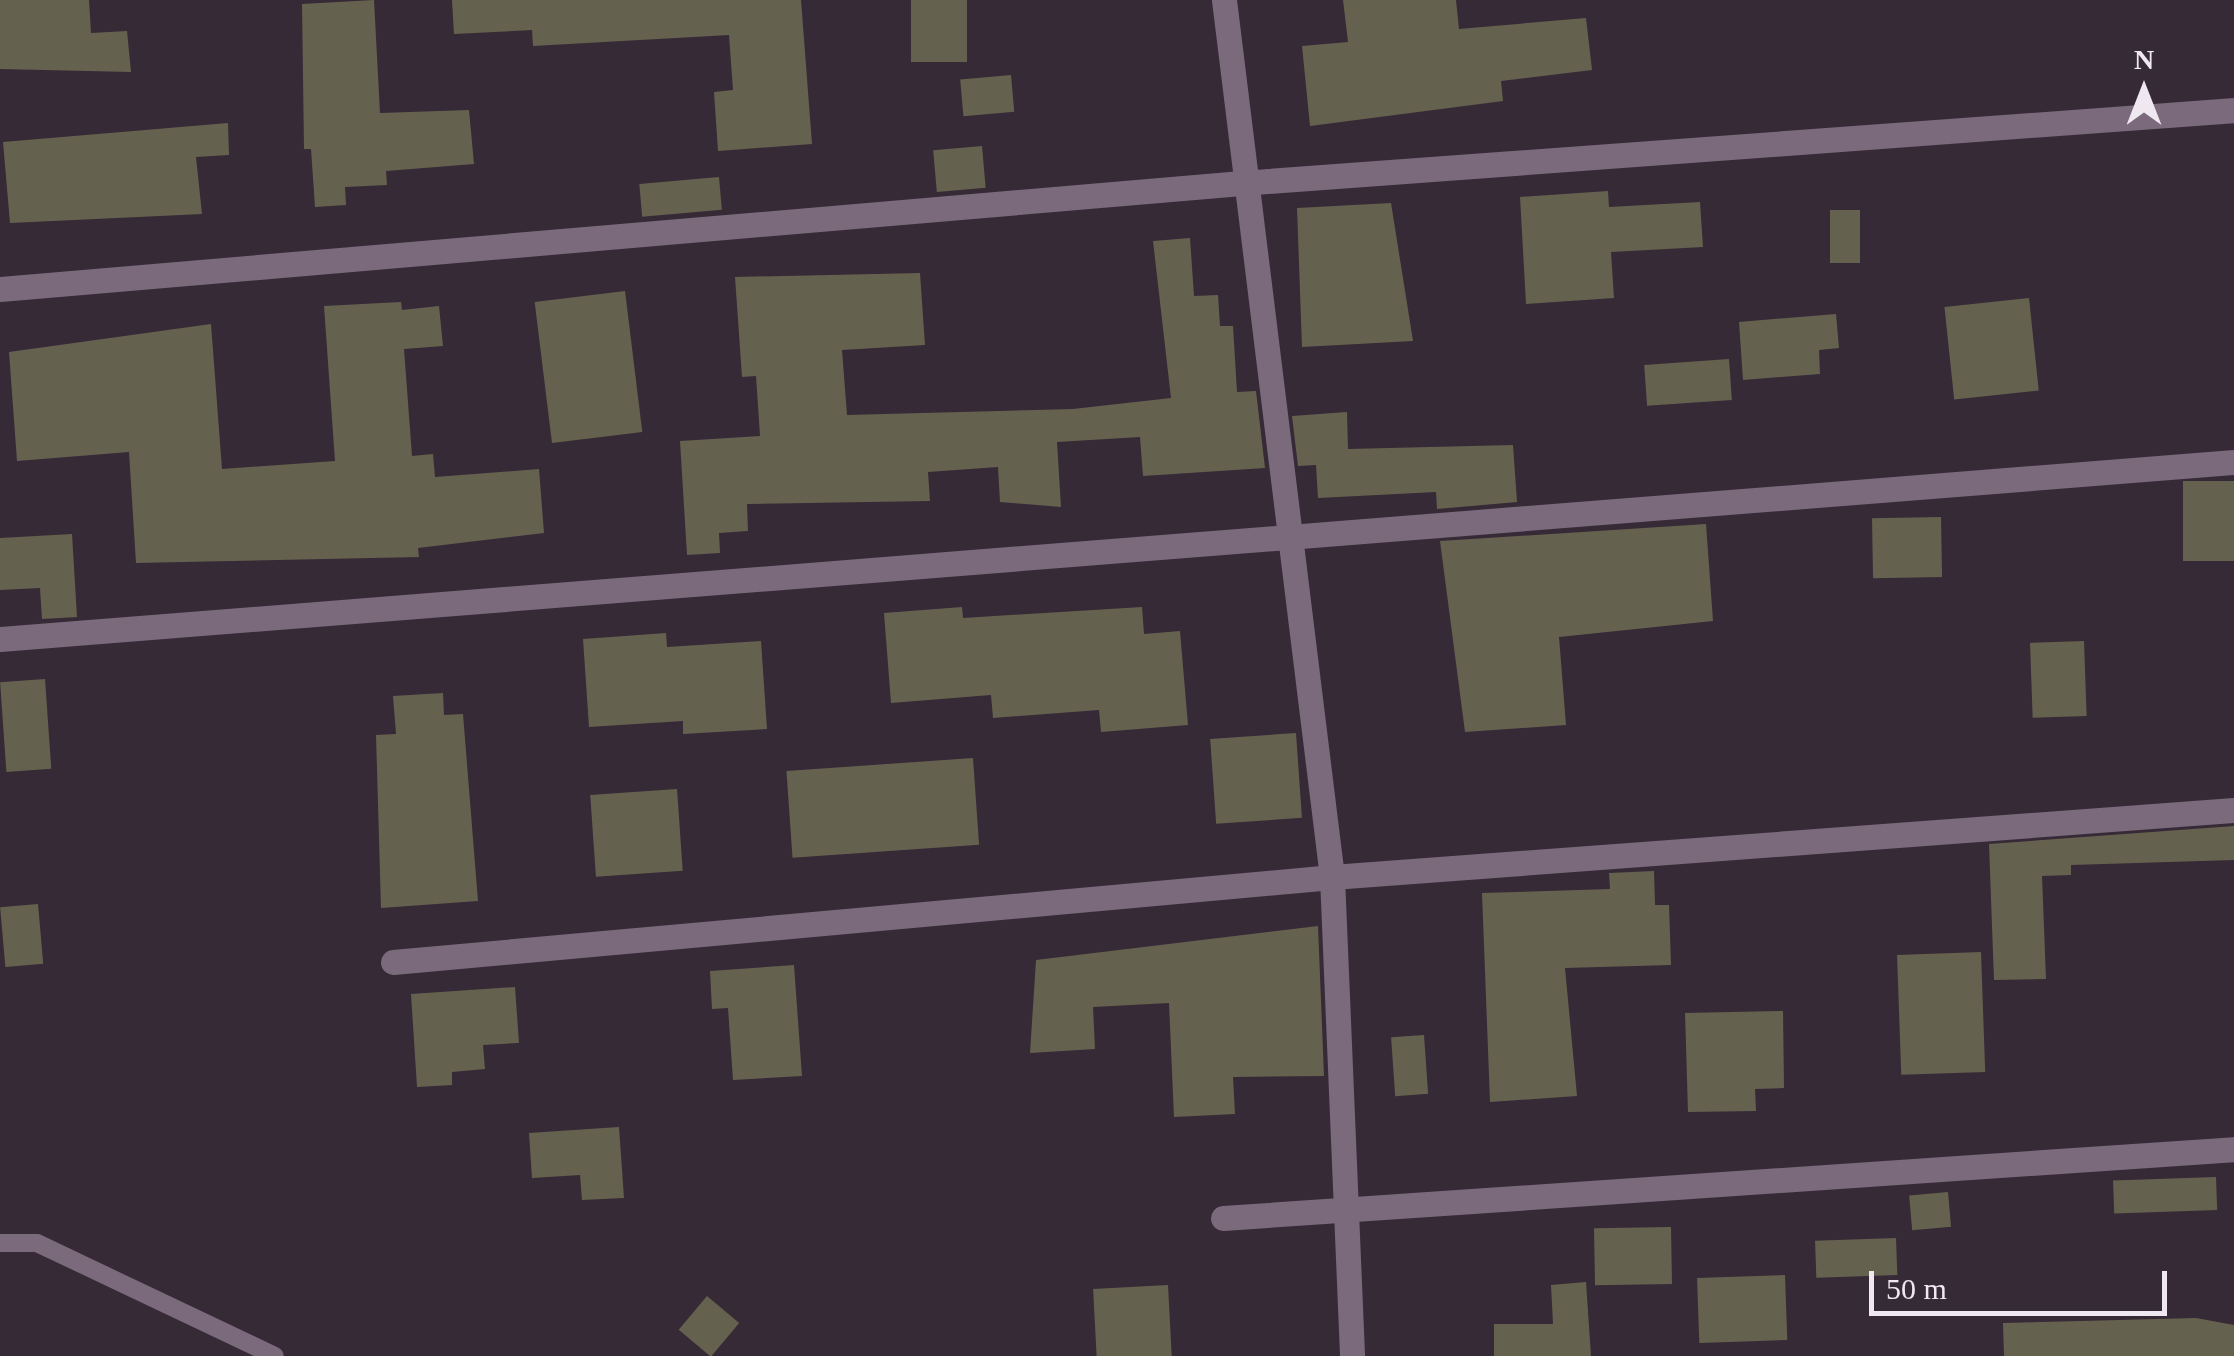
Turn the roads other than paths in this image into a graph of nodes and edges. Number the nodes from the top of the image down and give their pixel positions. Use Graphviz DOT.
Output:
graph roads {
  1 [pos="1224,0"];
  2 [pos="2234,110"];
  3 [pos="1241,183"];
  4 [pos="0,289"];
  5 [pos="2234,462"];
  6 [pos="1288,540"];
  7 [pos="0,639"];
  8 [pos="2234,810"];
  9 [pos="1332,878"];
  10 [pos="393,962"];
  11 [pos="2234,1149"];
  12 [pos="1349,1210"];
  13 [pos="1224,1218"];
  14 [pos="0,1242"];
  15 [pos="276,1356"];
  16 [pos="1352,1356"];
  1 -- 3 [label="street"];
  2 -- 3 [label="street"];
  3 -- 4 [label="street"];
  3 -- 6 [label="street"];
  5 -- 6 [label="street"];
  6 -- 7 [label="street"];
  6 -- 9 [label="street"];
  8 -- 9 [label="street"];
  9 -- 10 [label="street"];
  9 -- 12 [label="street"];
  11 -- 12 [label="street"];
  12 -- 13 [label="street"];
  12 -- 16 [label="street"];
  14 -- 15 [label="lane"];
}
